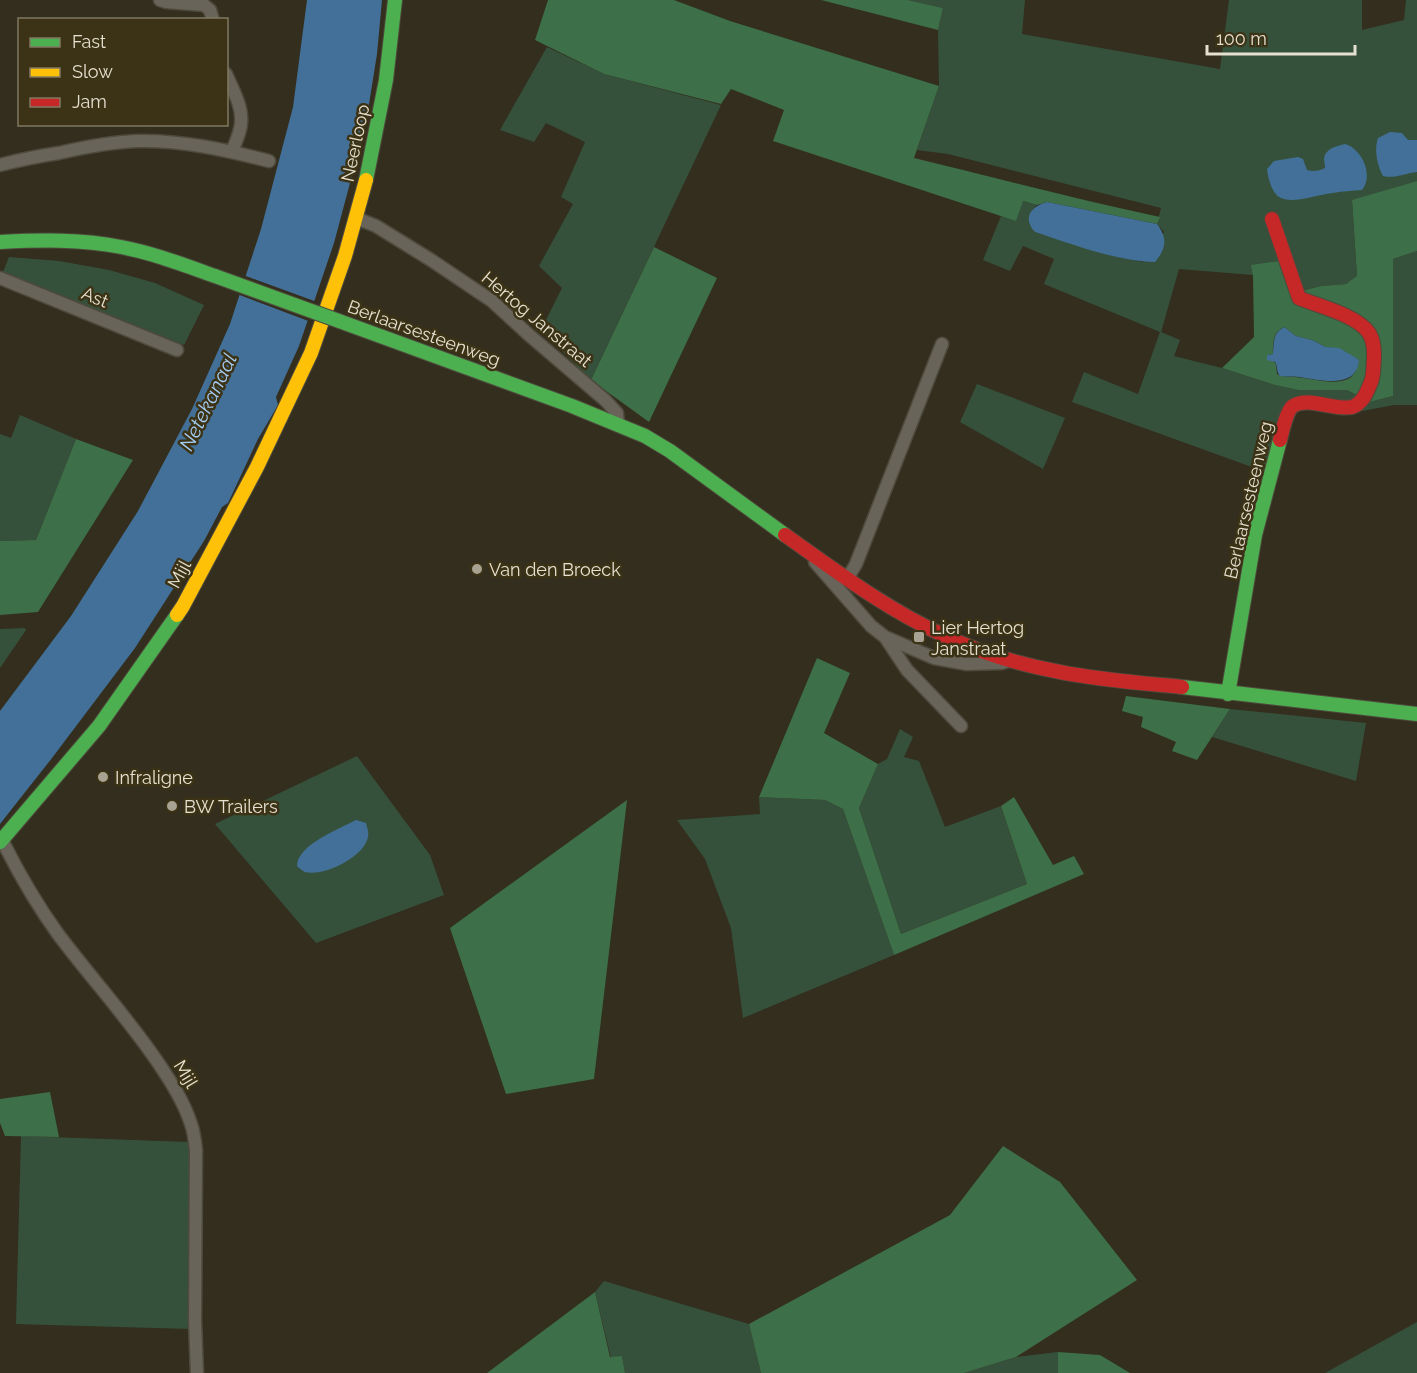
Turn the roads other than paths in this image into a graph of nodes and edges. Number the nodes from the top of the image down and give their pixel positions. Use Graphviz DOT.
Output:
graph roads {
  1 [pos="160,0"];
  2 [pos="394,0"];
  3 [pos="212,18"];
  4 [pos="228,79"];
  5 [pos="232,152"];
  6 [pos="269,162"];
  7 [pos="0,165"];
  8 [pos="356,218"];
  9 [pos="1272,219"];
  10 [pos="0,242"];
  11 [pos="0,278"];
  12 [pos="333,291"];
  13 [pos="942,344"];
  14 [pos="177,350"];
  15 [pos="618,424"];
  16 [pos="802,547"];
  17 [pos="848,579"];
  18 [pos="885,637"];
  19 [pos="1010,660"];
  20 [pos="1228,694"];
  21 [pos="1417,714"];
  22 [pos="961,726"];
  23 [pos="1,841"];
  24 [pos="197,1373"];
  1 -- 3 [label="street"];
  2 -- 8 [label="street, Neerloop"];
  4 -- 5 [label="street"];
  5 -- 6 [label="street"];
  5 -- 7 [label="street"];
  8 -- 12 [label="street, Neerloop"];
  8 -- 15 [label="street, Hertog Janstraat"];
  9 -- 20 [label="street, Berlaarsesteenweg"];
  10 -- 15 [label="street, Berlaarsesteenweg, bridge"];
  11 -- 14 [label="street, Ast"];
  12 -- 23 [label="street, Mijl"];
  13 -- 17 [label="street"];
  15 -- 16 [label="street, Berlaarsesteenweg"];
  16 -- 17 [label="street, Berlaarsesteenweg"];
  16 -- 18 [label="street, Berlaarsesteenweg"];
  17 -- 19 [label="street, Berlaarsesteenweg"];
  18 -- 19 [label="street, Berlaarsesteenweg"];
  18 -- 22 [label="street, Berlaarsesteenweg"];
  19 -- 20 [label="street, Berlaarsesteenweg"];
  20 -- 21 [label="street, Berlaarsesteenweg"];
  23 -- 24 [label="street, Mijl"];
}
